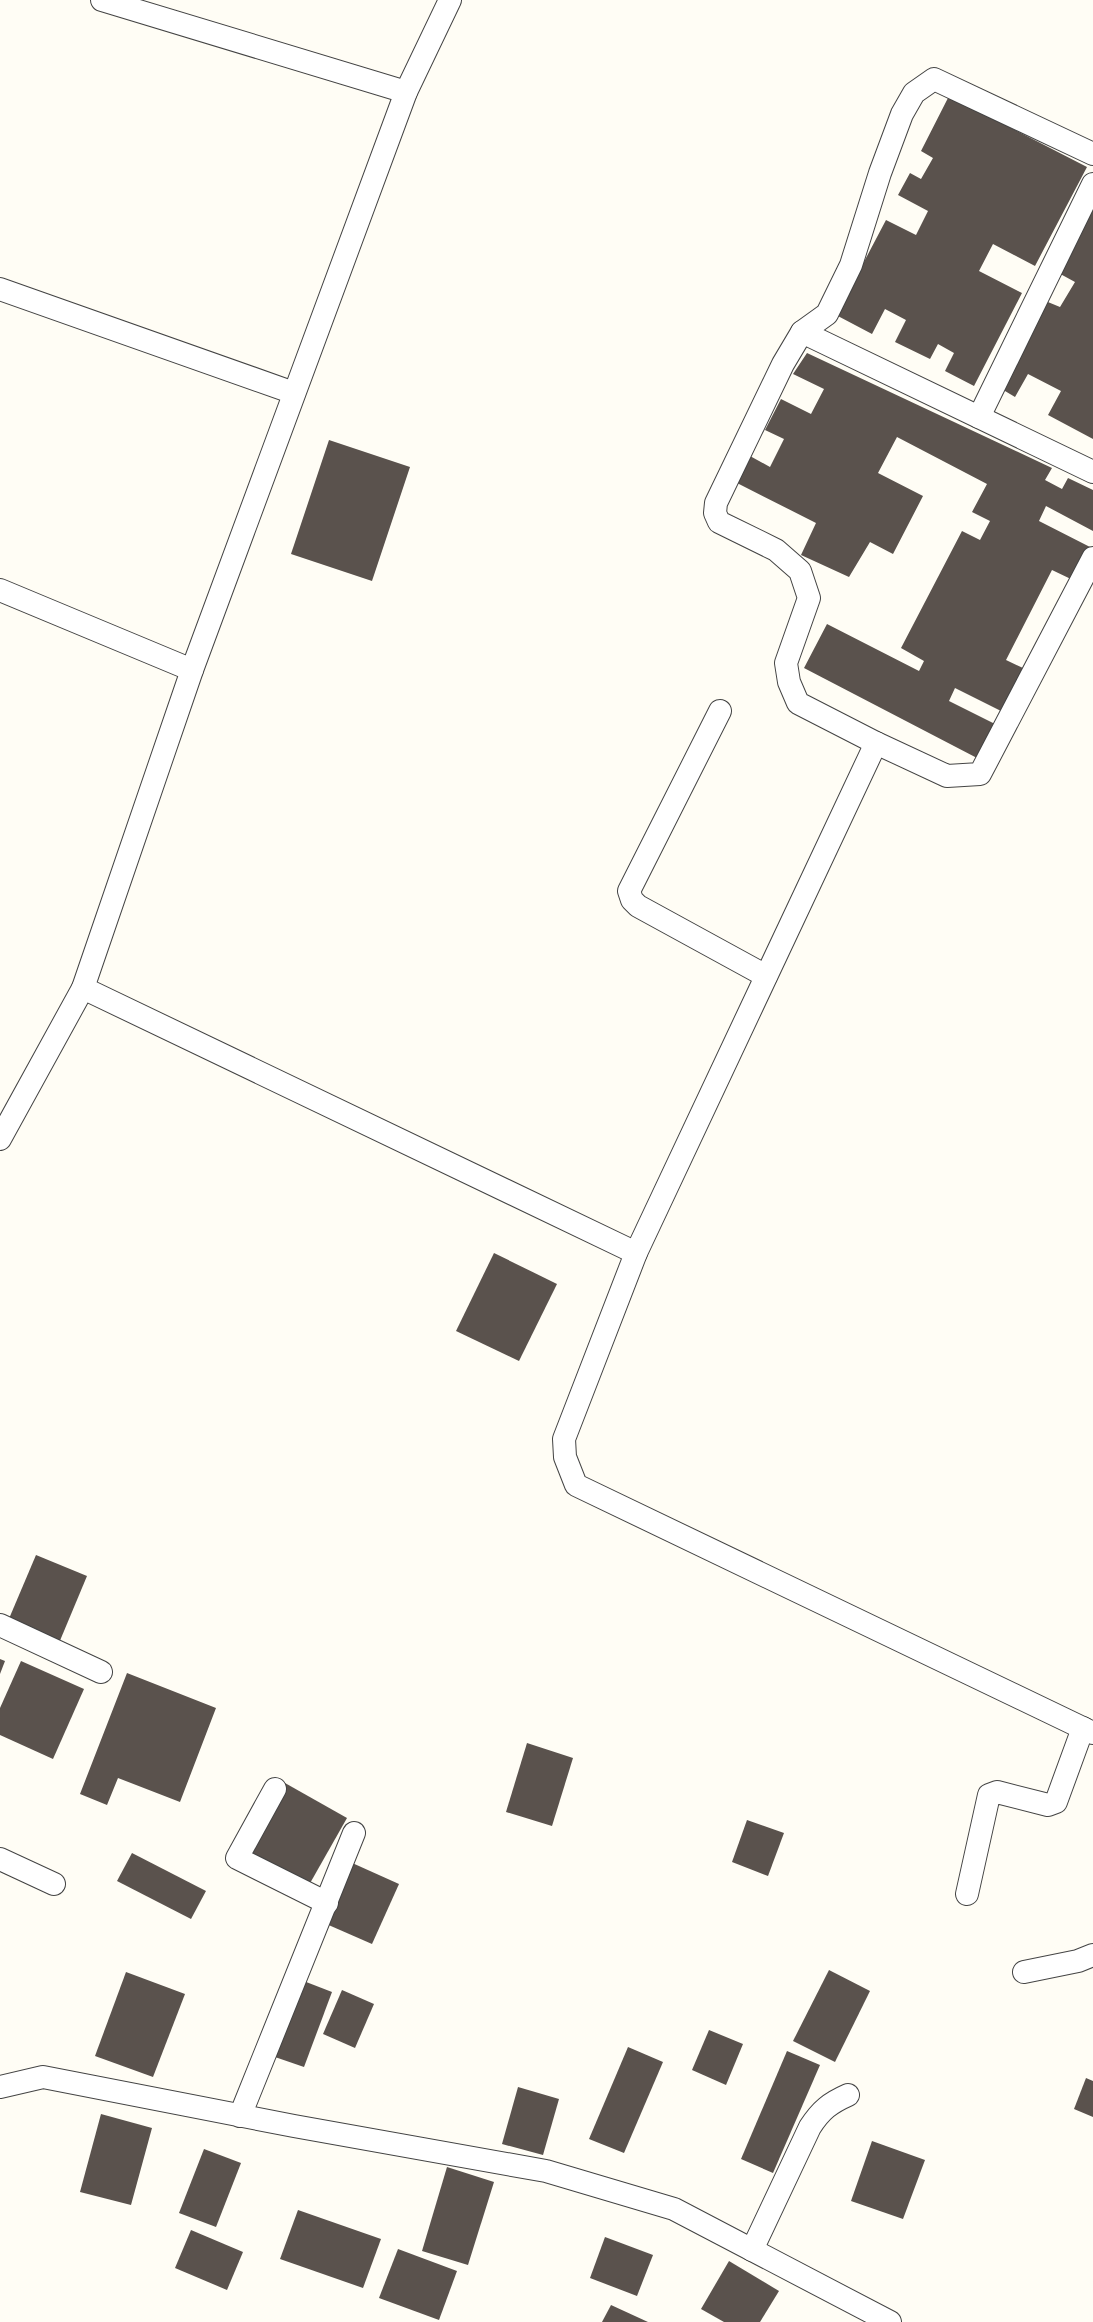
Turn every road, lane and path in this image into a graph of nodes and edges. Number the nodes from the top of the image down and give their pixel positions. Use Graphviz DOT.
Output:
graph roads {
  1 [pos="102,0"];
  2 [pos="450,0"];
  3 [pos="406,92"];
  4 [pos="1093,154"];
  5 [pos="1093,184"];
  6 [pos="0,290"];
  7 [pos="802,332"];
  8 [pos="294,393"];
  9 [pos="979,417"];
  10 [pos="1093,472"];
  11 [pos="1093,558"];
  12 [pos="0,590"];
  13 [pos="192,670"];
  14 [pos="720,711"];
  15 [pos="876,743"];
  16 [pos="766,976"];
  17 [pos="83,988"];
  18 [pos="0,1139"];
  19 [pos="636,1253"];
  20 [pos="0,1625"];
  21 [pos="101,1672"];
  22 [pos="1088,1731"];
  23 [pos="275,1789"];
  24 [pos="354,1834"];
  25 [pos="0,1859"];
  26 [pos="54,1884"];
  27 [pos="967,1894"];
  28 [pos="326,1903"];
  29 [pos="1093,1955"];
  30 [pos="1024,1972"];
  31 [pos="0,2087"];
  32 [pos="848,2095"];
  33 [pos="240,2116"];
  34 [pos="752,2250"];
  35 [pos="890,2322"];
  1 -- 3 [label="street"];
  2 -- 3 [label="street"];
  3 -- 8 [label="street"];
  4 -- 7 [label="street"];
  5 -- 9 [label="street"];
  6 -- 8 [label="street"];
  7 -- 9 [label="street"];
  7 -- 15 [label="street"];
  8 -- 13 [label="street"];
  9 -- 10 [label="street"];
  11 -- 15 [label="street"];
  12 -- 13 [label="street"];
  13 -- 17 [label="street"];
  14 -- 16 [label="street"];
  15 -- 16 [label="street"];
  16 -- 19 [label="street"];
  17 -- 18 [label="street"];
  17 -- 19 [label="street"];
  19 -- 22 [label="street"];
  20 -- 21 [label="street"];
  22 -- 27 [label="street"];
  23 -- 28 [label="street"];
  24 -- 28 [label="street"];
  25 -- 26 [label="street"];
  28 -- 33 [label="street"];
  29 -- 30 [label="street"];
  31 -- 33 [label="street"];
  32 -- 34 [label="street"];
  33 -- 34 [label="street"];
  34 -- 35 [label="street"];
}
